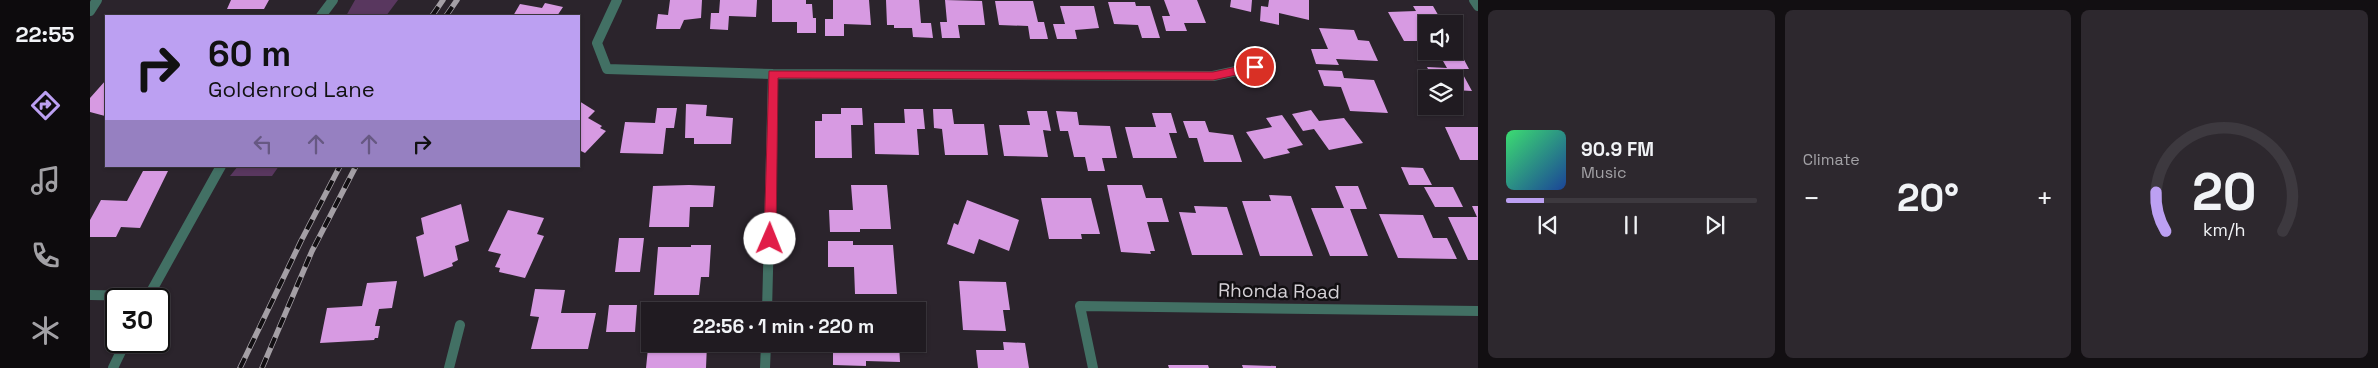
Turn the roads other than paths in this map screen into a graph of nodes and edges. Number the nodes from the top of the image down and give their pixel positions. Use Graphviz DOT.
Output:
graph roads {
  1 [pos="97,0"];
  2 [pos="333,0"];
  3 [pos="617,0"];
  4 [pos="1474,0"];
  5 [pos="1478,6"];
  6 [pos="90,11"];
  7 [pos="322,15"];
  8 [pos="1255,67"];
  9 [pos="773,74"];
  10 [pos="220,167"];
  11 [pos="152,288"];
  12 [pos="90,295"];
  13 [pos="105,296"];
  14 [pos="767,302"];
  15 [pos="1478,312"];
  16 [pos="460,325"];
  17 [pos="766,352"];
  18 [pos="120,353"];
  19 [pos="113,368"];
  20 [pos="449,368"];
  21 [pos="765,368"];
  22 [pos="1093,368"];
  1 -- 6 [label="street"];
  2 -- 7 [label="street"];
  3 -- 9 [label="street"];
  4 -- 5 [label="street"];
  8 -- 9 [label="street"];
  9 -- 14 [label="street"];
  10 -- 11 [label="street"];
  12 -- 13 [label="street"];
  15 -- 22 [label="street, Rhonda Road"];
  16 -- 20 [label="street"];
  17 -- 21 [label="street"];
  18 -- 19 [label="street"];
}
